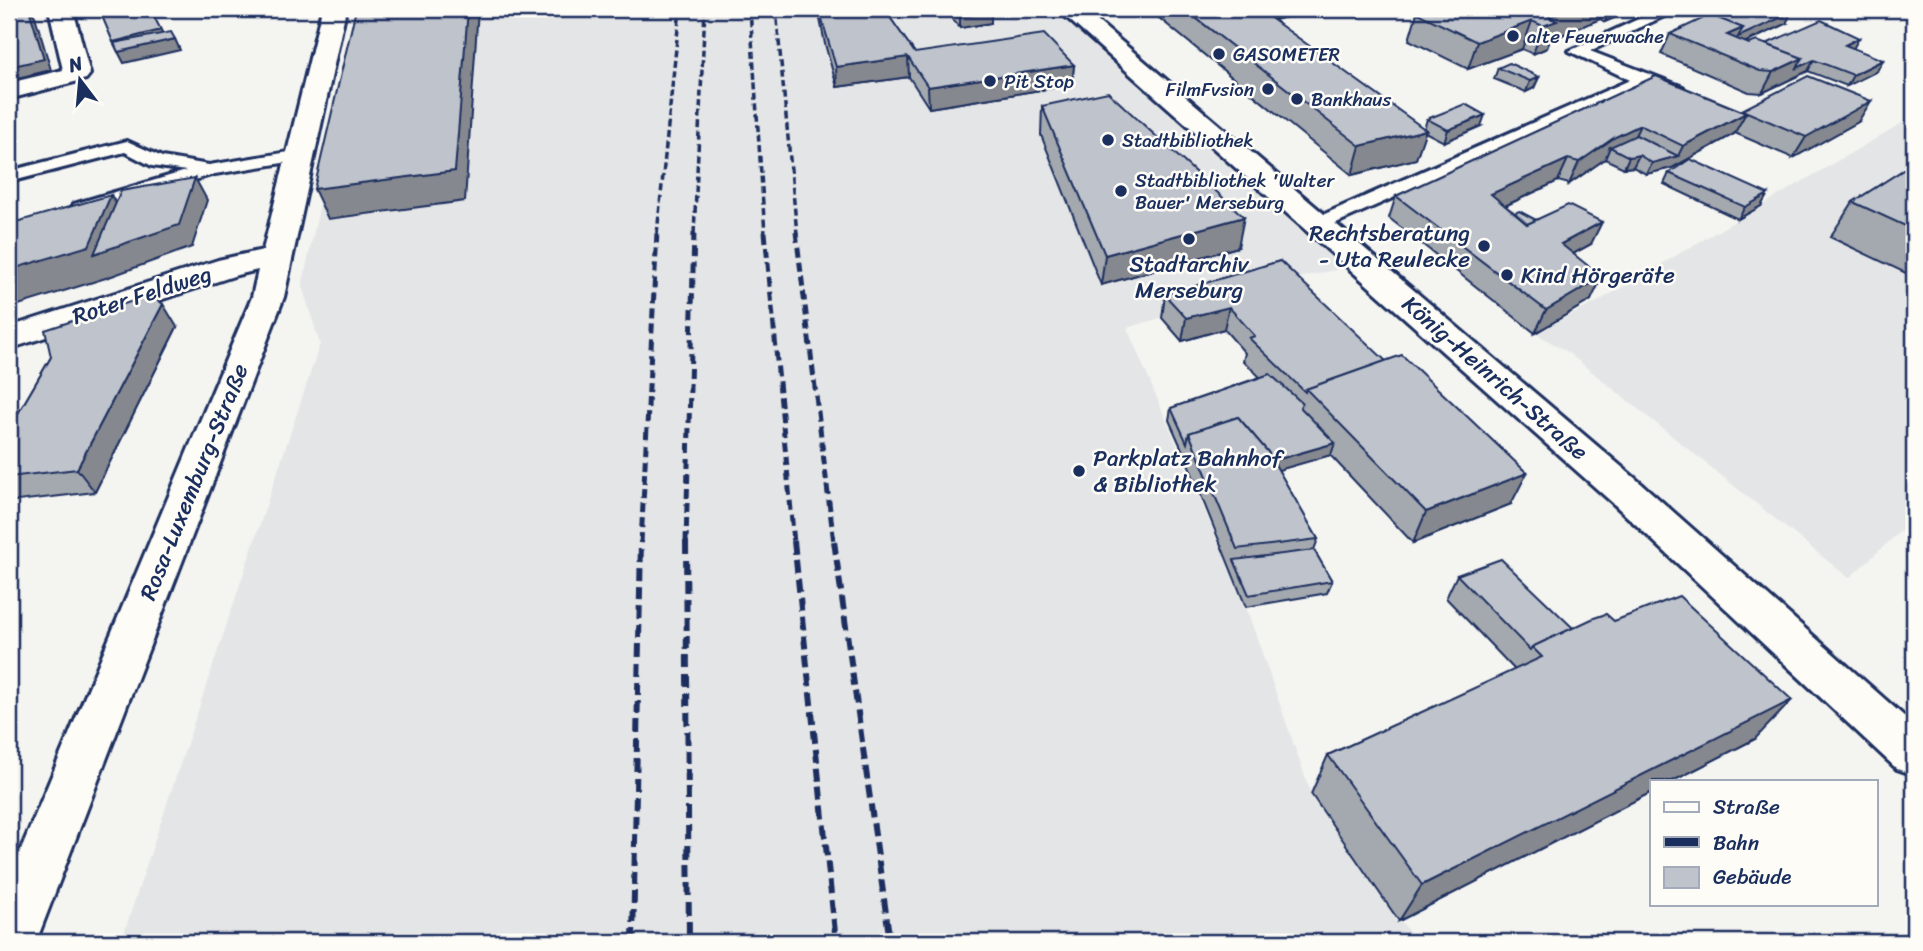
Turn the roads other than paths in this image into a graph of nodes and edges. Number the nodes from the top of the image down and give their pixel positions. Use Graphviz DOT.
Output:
graph roads {
  1 [pos="61,9"];
  2 [pos="334,9"];
  3 [pos="1069,9"];
  4 [pos="1672,9"];
  5 [pos="1644,80"];
  6 [pos="9,92"];
  7 [pos="1696,98"];
  8 [pos="301,155"];
  9 [pos="214,169"];
  10 [pos="9,177"];
  11 [pos="60,214"];
  12 [pos="1318,224"];
  13 [pos="277,257"];
  14 [pos="9,338"];
  15 [pos="1914,754"];
  16 [pos="9,942"];
  1 -- 6 [label="street"];
  2 -- 8 [label="street, Rosa-Luxemburg-Straße"];
  3 -- 12 [label="street, König-Heinrich-Straße"];
  4 -- 5 [label="lane"];
  5 -- 7 [label="lane"];
  5 -- 12 [label="lane"];
  8 -- 9 [label="lane"];
  8 -- 13 [label="street, Rosa-Luxemburg-Straße"];
  9 -- 10 [label="lane"];
  9 -- 11 [label="lane"];
  12 -- 15 [label="street, König-Heinrich-Straße"];
  13 -- 14 [label="street, Roter Feldweg"];
  13 -- 16 [label="street, Rosa-Luxemburg-Straße"];
}
